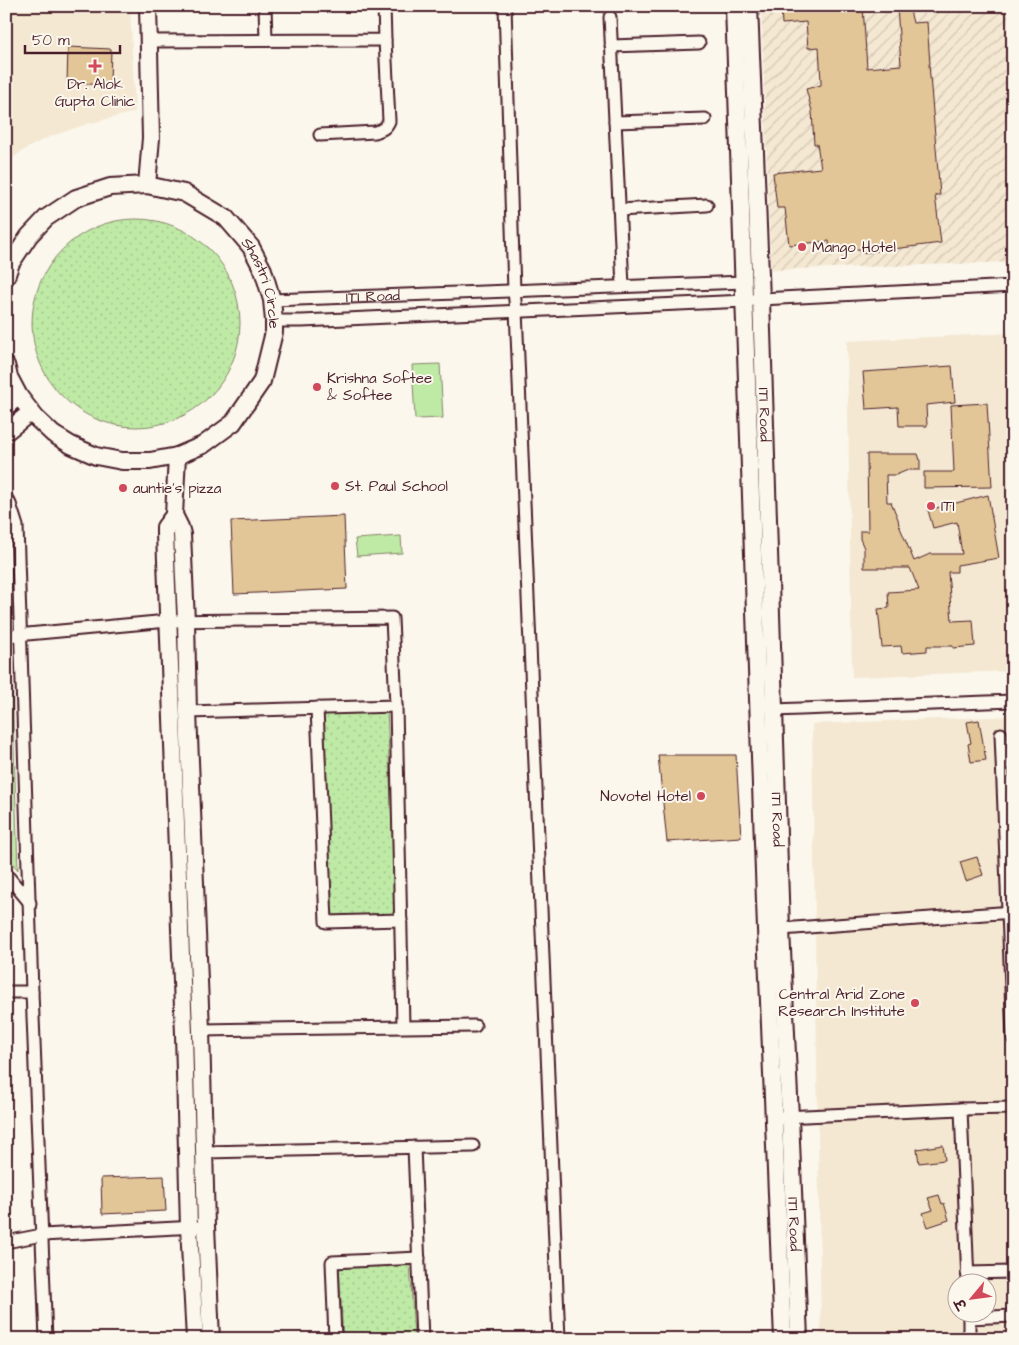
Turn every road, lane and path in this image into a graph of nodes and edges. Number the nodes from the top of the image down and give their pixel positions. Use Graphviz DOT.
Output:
graph roads {
  1 [pos="148,6"];
  2 [pos="265,6"];
  3 [pos="384,6"];
  4 [pos="505,6"];
  5 [pos="734,6"];
  6 [pos="749,6"];
  7 [pos="610,17"];
  8 [pos="266,40"];
  9 [pos="385,40"];
  10 [pos="149,41"];
  11 [pos="699,42"];
  12 [pos="611,46"];
  13 [pos="705,119"];
  14 [pos="615,122"];
  15 [pos="320,135"];
  16 [pos="147,185"];
  17 [pos="707,204"];
  18 [pos="619,210"];
  19 [pos="7,274"];
  20 [pos="744,282"];
  21 [pos="623,286"];
  22 [pos="1013,286"];
  23 [pos="514,290"];
  24 [pos="272,300"];
  25 [pos="753,300"];
  26 [pos="516,310"];
  27 [pos="274,321"];
  28 [pos="6,365"];
  29 [pos="19,396"];
  30 [pos="6,407"];
  31 [pos="31,412"];
  32 [pos="6,432"];
  33 [pos="177,456"];
  34 [pos="6,498"];
  35 [pos="174,515"];
  36 [pos="168,621"];
  37 [pos="186,621"];
  38 [pos="22,635"];
  39 [pos="6,636"];
  40 [pos="1013,701"];
  41 [pos="396,706"];
  42 [pos="317,708"];
  43 [pos="774,710"];
  44 [pos="188,712"];
  45 [pos="1001,734"];
  46 [pos="6,874"];
  47 [pos="30,904"];
  48 [pos="1010,912"];
  49 [pos="401,920"];
  50 [pos="781,929"];
  51 [pos="6,992"];
  52 [pos="32,992"];
  53 [pos="403,1026"];
  54 [pos="475,1026"];
  55 [pos="201,1030"];
  56 [pos="1013,1038"];
  57 [pos="1013,1108"];
  58 [pos="961,1109"];
  59 [pos="782,1117"];
  60 [pos="473,1146"];
  61 [pos="414,1147"];
  62 [pos="205,1152"];
  63 [pos="198,1226"];
  64 [pos="42,1235"];
  65 [pos="6,1242"];
  66 [pos="419,1258"];
  67 [pos="967,1272"];
  68 [pos="1013,1272"];
  69 [pos="996,1274"];
  70 [pos="996,1316"];
  71 [pos="1013,1316"];
  72 [pos="969,1322"];
  73 [pos="46,1339"];
  74 [pos="194,1339"];
  75 [pos="211,1339"];
  76 [pos="335,1339"];
  77 [pos="422,1339"];
  78 [pos="558,1339"];
  79 [pos="783,1339"];
  80 [pos="799,1339"];
  81 [pos="969,1339"];
  1 -- 10 [label="street"];
  2 -- 8 [label="street"];
  3 -- 9 [label="street"];
  4 -- 23 [label="street"];
  5 -- 20 [label="street, ITI Road"];
  6 -- 25 [label="street"];
  7 -- 12 [label="street"];
  8 -- 9 [label="street"];
  8 -- 10 [label="street"];
  9 -- 15 [label="street"];
  10 -- 16 [label="street"];
  11 -- 12 [label="street"];
  12 -- 14 [label="street"];
  13 -- 14 [label="street"];
  14 -- 18 [label="street"];
  16 -- 19 [label="street, Shastri Circle"];
  16 -- 24 [label="street, Shastri Circle"];
  17 -- 18 [label="street"];
  18 -- 21 [label="street"];
  20 -- 21 [label="street, ITI Road"];
  20 -- 25 [label="street, ITI Road"];
  21 -- 23 [label="street, ITI Road"];
  22 -- 25 [label="street"];
  23 -- 24 [label="street, ITI Road"];
  23 -- 26 [label="street"];
  24 -- 27 [label="street, Shastri Circle"];
  25 -- 26 [label="street, ITI Road"];
  25 -- 43 [label="street, ITI Road"];
  25 -- 59 [label="street, ITI Road"];
  26 -- 27 [label="street, ITI Road"];
  26 -- 78 [label="street"];
  27 -- 33 [label="street, Shastri Circle"];
  28 -- 29 [label="street, Shastri Circle"];
  29 -- 30 [label="street"];
  29 -- 31 [label="street, Shastri Circle"];
  31 -- 32 [label="street"];
  31 -- 33 [label="street, Shastri Circle"];
  33 -- 35 [label="street"];
  34 -- 38 [label="street"];
  35 -- 36 [label="street"];
  35 -- 37 [label="street"];
  36 -- 37 [label="street"];
  36 -- 38 [label="street"];
  36 -- 63 [label="street"];
  37 -- 41 [label="street"];
  37 -- 44 [label="street"];
  38 -- 39 [label="street"];
  38 -- 47 [label="street"];
  40 -- 43 [label="street"];
  41 -- 42 [label="street"];
  41 -- 49 [label="street"];
  42 -- 44 [label="street"];
  42 -- 49 [label="street"];
  43 -- 50 [label="street, ITI Road"];
  44 -- 55 [label="street"];
  45 -- 48 [label="street"];
  46 -- 47 [label="street"];
  47 -- 52 [label="street"];
  48 -- 50 [label="street"];
  48 -- 56 [label="street"];
  49 -- 53 [label="street"];
  50 -- 59 [label="street, ITI Road"];
  51 -- 52 [label="street"];
  52 -- 64 [label="street"];
  53 -- 54 [label="street"];
  53 -- 55 [label="street"];
  55 -- 62 [label="street"];
  57 -- 58 [label="street"];
  58 -- 59 [label="street"];
  58 -- 67 [label="street"];
  59 -- 79 [label="street, ITI Road"];
  59 -- 80 [label="street, ITI Road"];
  60 -- 61 [label="street"];
  61 -- 62 [label="street"];
  61 -- 66 [label="street"];
  62 -- 63 [label="street"];
  63 -- 64 [label="street"];
  63 -- 74 [label="street"];
  63 -- 75 [label="street"];
  64 -- 65 [label="street"];
  64 -- 73 [label="street"];
  66 -- 76 [label="street"];
  66 -- 77 [label="street"];
  68 -- 69 [label="street"];
  70 -- 71 [label="street"];
  72 -- 81 [label="street"];
}
